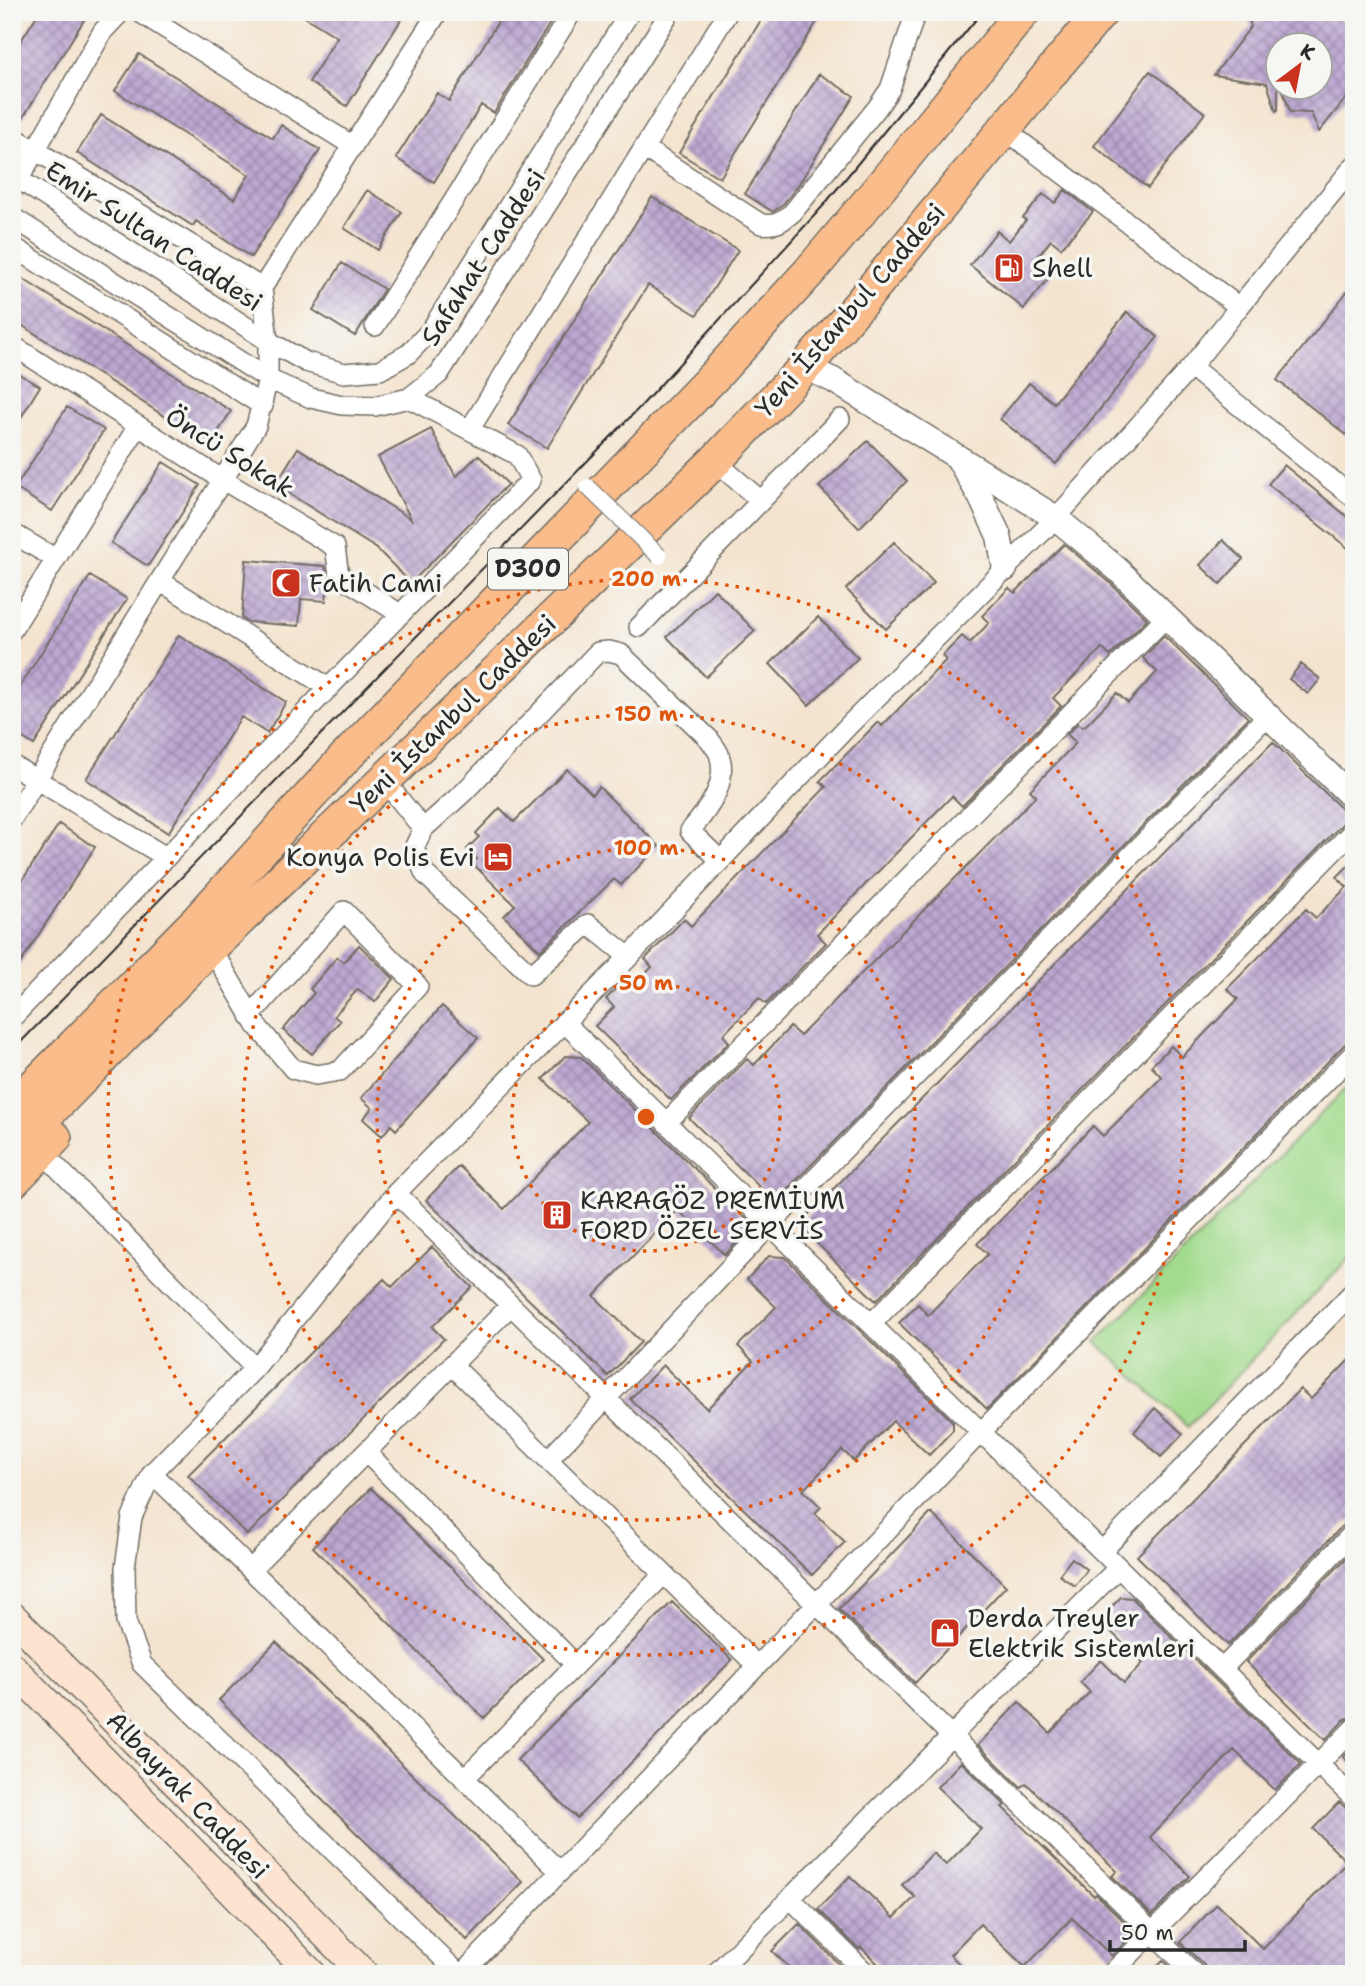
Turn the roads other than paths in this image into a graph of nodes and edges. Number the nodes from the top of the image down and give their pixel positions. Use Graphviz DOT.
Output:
graph roads {
  1 [pos="121,12"];
  2 [pos="139,12"];
  3 [pos="438,12"];
  4 [pos="572,12"];
  5 [pos="630,12"];
  6 [pos="670,12"];
  7 [pos="728,12"];
  8 [pos="916,12"];
  9 [pos="1023,12"];
  10 [pos="1101,12"];
  11 [pos="1004,129"];
  12 [pos="12,136"];
  13 [pos="353,146"];
  14 [pos="644,148"];
  15 [pos="35,151"];
  16 [pos="1354,166"];
  17 [pos="16,177"];
  18 [pos="12,217"];
  19 [pos="12,246"];
  20 [pos="262,288"];
  21 [pos="1239,307"];
  22 [pos="375,326"];
  23 [pos="268,341"];
  24 [pos="12,345"];
  25 [pos="1191,367"];
  26 [pos="805,368"];
  27 [pos="268,379"];
  28 [pos="410,398"];
  29 [pos="263,406"];
  30 [pos="840,419"];
  31 [pos="138,426"];
  32 [pos="470,429"];
  33 [pos="956,457"];
  34 [pos="715,461"];
  35 [pos="223,480"];
  36 [pos="588,487"];
  37 [pos="1354,498"];
  38 [pos="761,501"];
  39 [pos="1056,518"];
  40 [pos="12,533"];
  41 [pos="659,556"];
  42 [pos="56,559"];
  43 [pos="1005,569"];
  44 [pos="160,580"];
  45 [pos="400,614"];
  46 [pos="1166,617"];
  47 [pos="639,627"];
  48 [pos="12,630"];
  49 [pos="328,688"];
  50 [pos="1267,716"];
  51 [pos="341,762"];
  52 [pos="12,765"];
  53 [pos="37,780"];
  54 [pos="384,780"];
  55 [pos="1354,799"];
  56 [pos="12,819"];
  57 [pos="423,829"];
  58 [pos="1354,830"];
  59 [pos="166,857"];
  60 [pos="721,861"];
  61 [pos="286,874"];
  62 [pos="629,957"];
  63 [pos="220,962"];
  64 [pos="250,1016"];
  65 [pos="12,1018"];
  66 [pos="564,1022"];
  67 [pos="1354,1054"];
  68 [pos="12,1078"];
  69 [pos="12,1108"];
  70 [pos="666,1123"];
  71 [pos="27,1151"];
  72 [pos="12,1182"];
  73 [pos="396,1193"];
  74 [pos="770,1225"];
  75 [pos="1354,1291"];
  76 [pos="511,1305"];
  77 [pos="871,1324"];
  78 [pos="452,1365"];
  79 [pos="255,1368"];
  80 [pos="606,1398"];
  81 [pos="981,1432"];
  82 [pos="366,1452"];
  83 [pos="548,1460"];
  84 [pos="152,1473"];
  85 [pos="1354,1532"];
  86 [pos="1102,1551"];
  87 [pos="1118,1567"];
  88 [pos="251,1569"];
  89 [pos="664,1574"];
  90 [pos="817,1604"];
  91 [pos="12,1616"];
  92 [pos="575,1664"];
  93 [pos="757,1666"];
  94 [pos="12,1667"];
  95 [pos="1222,1669"];
  96 [pos="1354,1728"];
  97 [pos="951,1735"];
  98 [pos="1319,1764"];
  99 [pos="464,1779"];
  100 [pos="1354,1799"];
  101 [pos="560,1872"];
  102 [pos="790,1898"];
  103 [pos="1153,1932"];
  104 [pos="312,1974"];
  105 [pos="364,1974"];
  106 [pos="461,1974"];
  107 [pos="715,1974"];
  108 [pos="867,1974"];
  109 [pos="1111,1974"];
  110 [pos="1195,1974"];
  1 -- 15 [label="street"];
  2 -- 13 [label="street"];
  3 -- 13 [label="street"];
  4 -- 22 [label="street"];
  5 -- 23 [label="street, Safahat Caddesi"];
  6 -- 28 [label="street, Safahat Caddesi"];
  7 -- 14 [label="street"];
  8 -- 14 [label="street"];
  9 -- 51 [label="highway, Yeni İstanbul Caddesi / D300"];
  10 -- 11 [label="highway, Yeni İstanbul Caddesi / D300"];
  11 -- 21 [label="street"];
  11 -- 26 [label="highway, Yeni İstanbul Caddesi / D300"];
  12 -- 15 [label="street"];
  13 -- 20 [label="street"];
  14 -- 32 [label="street"];
  15 -- 17 [label="street"];
  15 -- 20 [label="street"];
  16 -- 21 [label="street"];
  17 -- 23 [label="street, Emir Sultan Caddesi"];
  18 -- 27 [label="street"];
  19 -- 29 [label="street"];
  20 -- 23 [label="street"];
  21 -- 25 [label="street"];
  23 -- 27 [label="street"];
  24 -- 31 [label="street, Öncü Sokak"];
  25 -- 37 [label="street"];
  25 -- 39 [label="street"];
  26 -- 33 [label="street"];
  26 -- 34 [label="highway, Yeni İstanbul Caddesi / D300"];
  27 -- 28 [label="street, Safahat Caddesi"];
  27 -- 29 [label="street"];
  28 -- 32 [label="street"];
  29 -- 35 [label="street"];
  30 -- 38 [label="street"];
  31 -- 35 [label="street, Öncü Sokak"];
  31 -- 42 [label="street"];
  32 -- 45 [label="street"];
  33 -- 39 [label="street"];
  33 -- 43 [label="street"];
  34 -- 38 [label="street"];
  34 -- 54 [label="highway, Yeni İstanbul Caddesi / D300"];
  35 -- 44 [label="street"];
  35 -- 45 [label="street, Öncü Sokak"];
  36 -- 41 [label="street, bridge"];
  38 -- 47 [label="street"];
  39 -- 43 [label="street"];
  39 -- 46 [label="street"];
  40 -- 42 [label="street"];
  42 -- 48 [label="street"];
  43 -- 60 [label="street"];
  44 -- 49 [label="street"];
  44 -- 53 [label="street"];
  45 -- 49 [label="street"];
  46 -- 50 [label="street"];
  46 -- 70 [label="street"];
  49 -- 59 [label="street"];
  50 -- 55 [label="street"];
  50 -- 74 [label="street"];
  51 -- 68 [label="highway"];
  51 -- 69 [label="highway, Yeni İstanbul Caddesi / D300"];
  52 -- 53 [label="street"];
  53 -- 56 [label="street"];
  53 -- 59 [label="street"];
  54 -- 57 [label="street"];
  54 -- 61 [label="highway, Yeni İstanbul Caddesi / D300"];
  57 -- 60 [label="street"];
  57 -- 62 [label="street"];
  58 -- 77 [label="street"];
  59 -- 65 [label="street"];
  60 -- 62 [label="street"];
  61 -- 63 [label="highway"];
  61 -- 71 [label="highway, Yeni İstanbul Caddesi / D300"];
  62 -- 66 [label="street"];
  63 -- 64 [label="street"];
  63 -- 71 [label="highway"];
  64 -- 64 [label="street"];
  66 -- 70 [label="street"];
  66 -- 73 [label="street"];
  67 -- 81 [label="street"];
  70 -- 74 [label="street"];
  71 -- 72 [label="highway"];
  71 -- 79 [label="street"];
  73 -- 76 [label="street"];
  73 -- 79 [label="street"];
  74 -- 77 [label="street"];
  74 -- 80 [label="street"];
  75 -- 86 [label="street"];
  76 -- 78 [label="street"];
  76 -- 80 [label="street"];
  77 -- 81 [label="street"];
  78 -- 82 [label="street"];
  78 -- 83 [label="street"];
  79 -- 84 [label="street"];
  80 -- 83 [label="street"];
  80 -- 90 [label="street"];
  81 -- 86 [label="street"];
  81 -- 90 [label="street"];
  82 -- 88 [label="street"];
  82 -- 92 [label="street"];
  83 -- 89 [label="street"];
  84 -- 88 [label="street"];
  84 -- 106 [label="street"];
  85 -- 95 [label="street"];
  86 -- 87 [label="street"];
  87 -- 95 [label="street"];
  87 -- 97 [label="street"];
  88 -- 99 [label="street"];
  89 -- 92 [label="street"];
  89 -- 93 [label="street"];
  90 -- 93 [label="street"];
  90 -- 97 [label="street"];
  91 -- 105 [label="main road, Albayrak Caddesi"];
  92 -- 99 [label="street"];
  93 -- 101 [label="street"];
  94 -- 104 [label="main road"];
  95 -- 98 [label="street"];
  96 -- 98 [label="street"];
  97 -- 102 [label="street"];
  97 -- 103 [label="street"];
  98 -- 100 [label="street"];
  98 -- 103 [label="street"];
  99 -- 101 [label="street"];
  101 -- 106 [label="street"];
  102 -- 107 [label="street"];
  102 -- 108 [label="street"];
  103 -- 109 [label="street"];
  103 -- 110 [label="street"];
}
